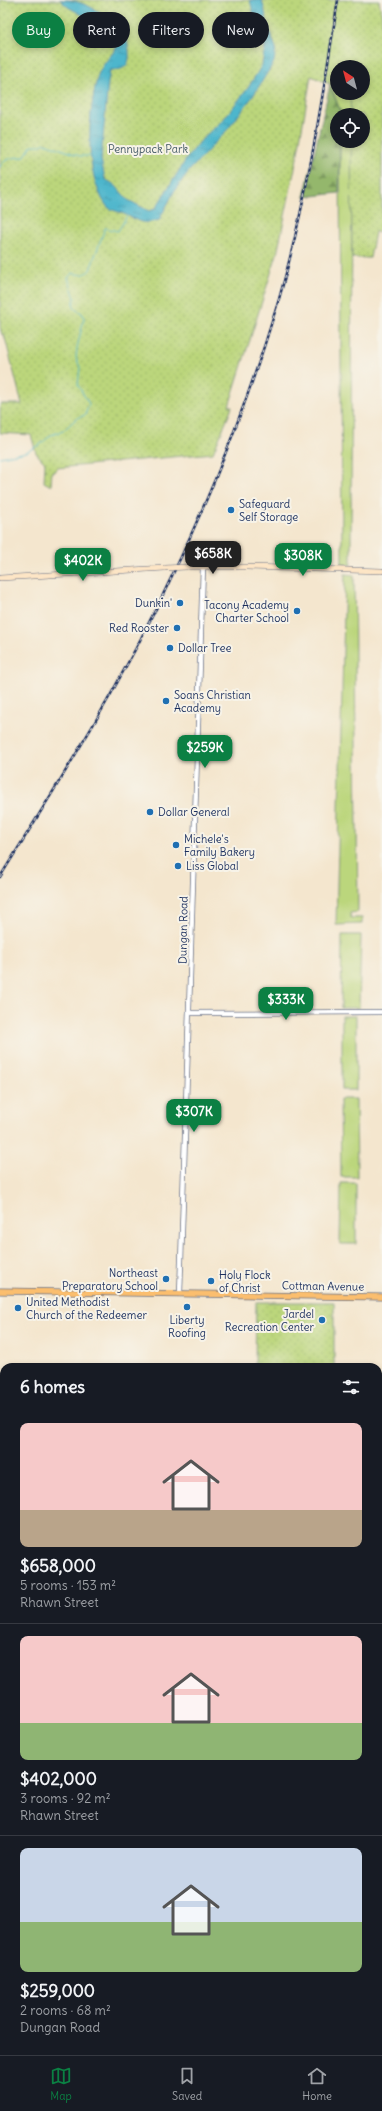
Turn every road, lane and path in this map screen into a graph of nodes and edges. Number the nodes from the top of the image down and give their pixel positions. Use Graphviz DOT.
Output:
graph roads {
  1 [pos="203,566"];
  2 [pos="382,571"];
  3 [pos="0,578"];
  4 [pos="382,1012"];
  5 [pos="190,1013"];
  6 [pos="0,1291"];
  7 [pos="180,1294"];
  8 [pos="382,1297"];
  1 -- 2 [label="main road"];
  1 -- 3 [label="main road, bridge"];
  1 -- 5 [label="street, Dungan Road"];
  4 -- 5 [label="street"];
  5 -- 7 [label="street, Dungan Road"];
  6 -- 7 [label="main road, Cottman Avenue"];
  7 -- 8 [label="main road, Cottman Avenue"];
}
